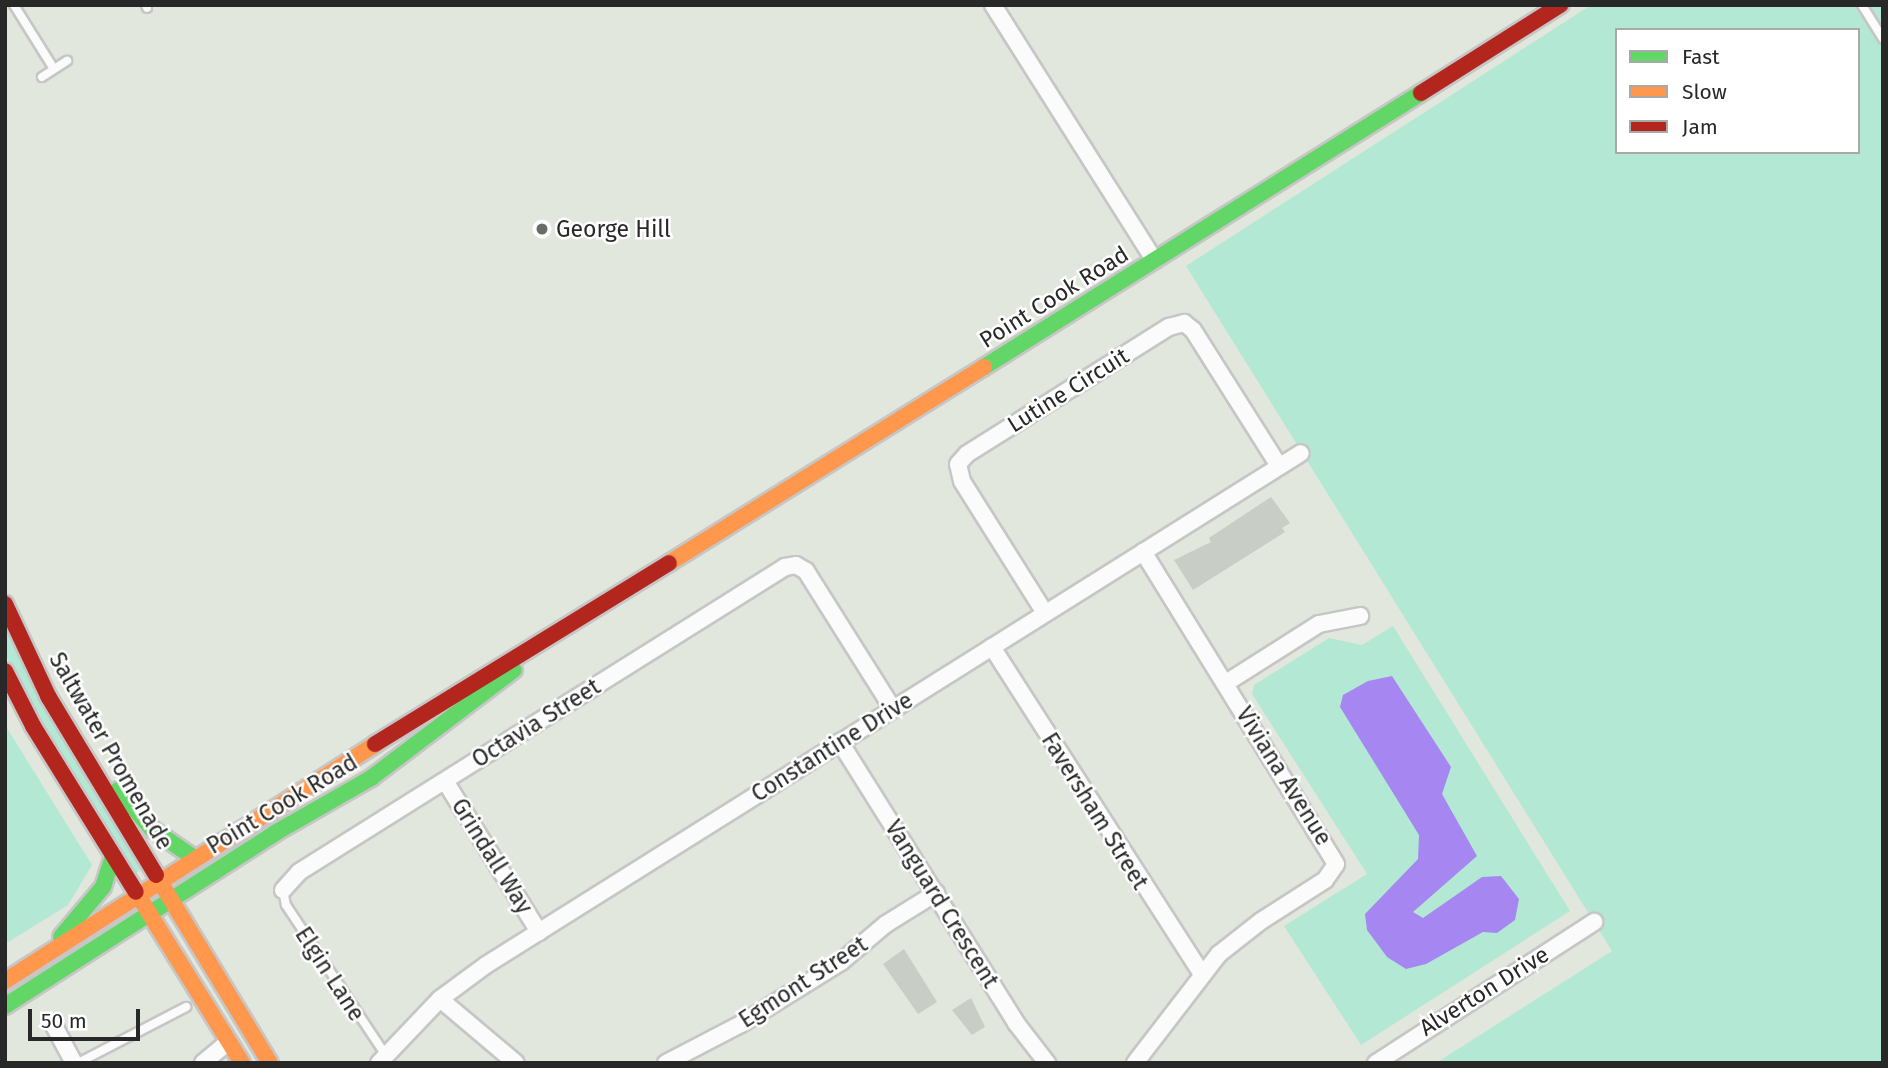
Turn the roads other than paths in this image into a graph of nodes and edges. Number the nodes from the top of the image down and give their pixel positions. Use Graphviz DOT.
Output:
graph roads {
  1 [pos="14,5"];
  2 [pos="993,5"];
  3 [pos="1560,5"];
  4 [pos="1862,5"];
  5 [pos="1883,39"];
  6 [pos="67,61"];
  7 [pos="54,69"];
  8 [pos="42,77"];
  9 [pos="1154,260"];
  10 [pos="1301,453"];
  11 [pos="1279,466"];
  12 [pos="1143,552"];
  13 [pos="5,604"];
  14 [pos="1045,613"];
  15 [pos="1360,615"];
  16 [pos="571,625"];
  17 [pos="992,647"];
  18 [pos="5,671"];
  19 [pos="1226,682"];
  20 [pos="893,709"];
  21 [pos="841,742"];
  22 [pos="77,746"];
  23 [pos="445,781"];
  24 [pos="113,856"];
  25 [pos="194,858"];
  26 [pos="161,882"];
  27 [pos="283,890"];
  28 [pos="936,893"];
  29 [pos="139,897"];
  30 [pos="171,901"];
  31 [pos="150,915"];
  32 [pos="1594,922"];
  33 [pos="539,932"];
  34 [pos="51,952"];
  35 [pos="1201,973"];
  36 [pos="5,981"];
  37 [pos="440,999"];
  38 [pos="5,1006"];
  39 [pos="186,1007"];
  40 [pos="52,1022"];
  41 [pos="228,1042"];
  42 [pos="382,1059"];
  43 [pos="1037,1060"];
  44 [pos="76,1063"];
  45 [pos="203,1063"];
  46 [pos="242,1063"];
  47 [pos="270,1063"];
  48 [pos="516,1063"];
  49 [pos="666,1063"];
  50 [pos="1135,1063"];
  51 [pos="1376,1063"];
  1 -- 7 [label="lane"];
  2 -- 9 [label="street"];
  3 -- 9 [label="main road, Point Cook Road"];
  4 -- 5 [label="lane"];
  6 -- 7 [label="lane"];
  7 -- 8 [label="lane"];
  9 -- 16 [label="main road, Point Cook Road"];
  10 -- 11 [label="street, Constantine Drive"];
  11 -- 12 [label="street, Constantine Drive"];
  11 -- 14 [label="street, Lutine Circuit"];
  12 -- 14 [label="street, Constantine Drive"];
  12 -- 19 [label="street, Viviana Avenue"];
  13 -- 22 [label="main road, Saltwater Promenade"];
  14 -- 17 [label="street, Constantine Drive"];
  15 -- 19 [label="street"];
  16 -- 25 [label="main road, Point Cook Road"];
  16 -- 30 [label="main road, Point Cook Road"];
  17 -- 20 [label="street, Constantine Drive"];
  17 -- 35 [label="street, Faversham Street"];
  18 -- 24 [label="main road"];
  19 -- 35 [label="street, Viviana Avenue"];
  20 -- 21 [label="street, Constantine Drive"];
  20 -- 23 [label="street, Octavia Street"];
  21 -- 28 [label="street, Vanguard Crescent"];
  21 -- 33 [label="street, Constantine Drive"];
  22 -- 25 [label="main road"];
  22 -- 26 [label="main road, Saltwater Promenade"];
  23 -- 27 [label="street, Octavia Street"];
  23 -- 33 [label="street, Grindall Way"];
  24 -- 29 [label="main road"];
  24 -- 34 [label="main road"];
  25 -- 26 [label="main road, Point Cook Road"];
  26 -- 29 [label="main road, Point Cook Road"];
  26 -- 30 [label="main road, Saltwater Promenade"];
  27 -- 42 [label="lane, Elgin Lane"];
  28 -- 43 [label="street, Vanguard Crescent"];
  28 -- 49 [label="street, Egmont Street"];
  29 -- 31 [label="main road"];
  29 -- 34 [label="main road, Point Cook Road"];
  30 -- 31 [label="main road, Point Cook Road"];
  30 -- 47 [label="main road, Saltwater Promenade"];
  31 -- 38 [label="main road, Point Cook Road"];
  31 -- 41 [label="main road"];
  32 -- 51 [label="street, Alverton Drive"];
  33 -- 37 [label="street, Constantine Drive"];
  34 -- 36 [label="main road, Point Cook Road"];
  35 -- 50 [label="street, Viviana Avenue"];
  37 -- 42 [label="street, Constantine Drive"];
  37 -- 48 [label="street"];
  39 -- 44 [label="lane"];
  40 -- 44 [label="street"];
  41 -- 45 [label="street"];
  41 -- 46 [label="main road"];
}
